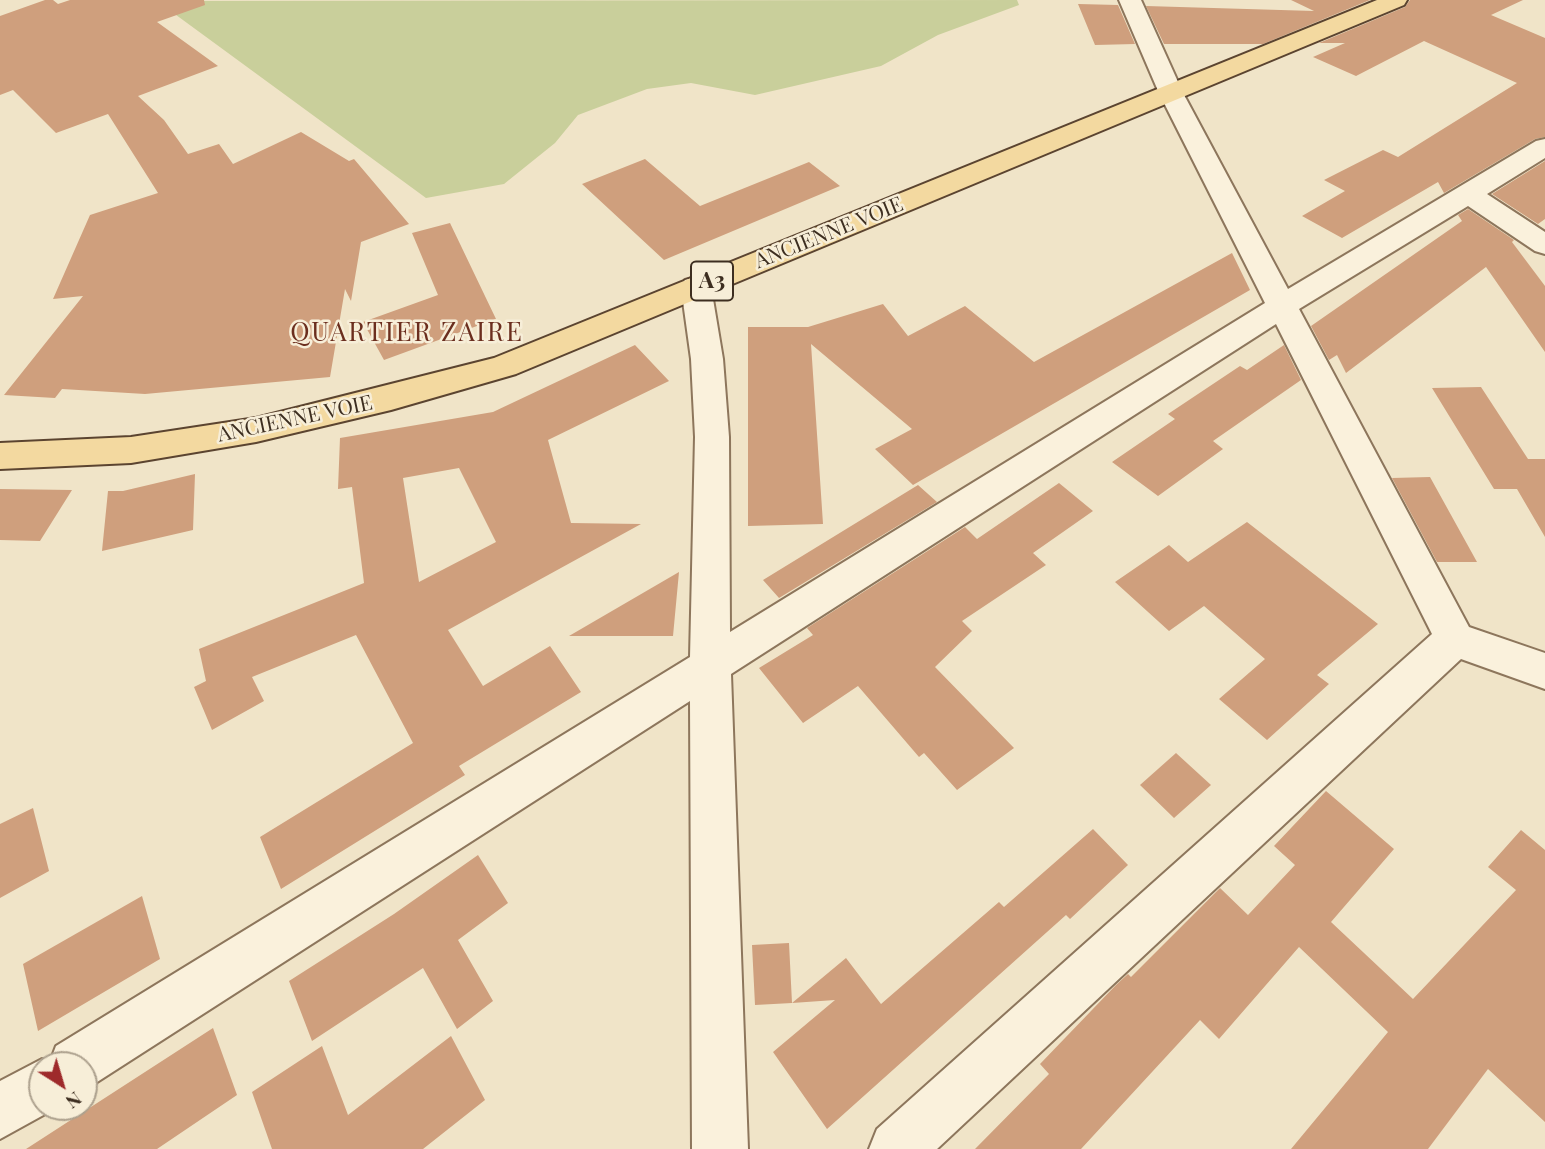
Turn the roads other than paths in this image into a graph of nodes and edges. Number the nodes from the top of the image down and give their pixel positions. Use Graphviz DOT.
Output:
graph roads {
  1 [pos="1130,0"];
  2 [pos="1396,0"];
  3 [pos="1171,93"];
  4 [pos="1545,148"];
  5 [pos="1469,194"];
  6 [pos="1545,245"];
  7 [pos="696,287"];
  8 [pos="1282,306"];
  9 [pos="0,456"];
  10 [pos="1455,639"];
  11 [pos="710,667"];
  12 [pos="1545,671"];
  13 [pos="97,1051"];
  14 [pos="28,1095"];
  15 [pos="0,1112"];
  16 [pos="720,1149"];
  17 [pos="897,1149"];
  1 -- 3 [label="street"];
  2 -- 3 [label="main road, ANCIENNE VOIE / A3"];
  3 -- 7 [label="main road, ANCIENNE VOIE / A3"];
  3 -- 8 [label="street"];
  4 -- 5 [label="street"];
  5 -- 6 [label="street"];
  5 -- 8 [label="street"];
  7 -- 9 [label="main road, ANCIENNE VOIE / A3"];
  7 -- 11 [label="street"];
  8 -- 10 [label="street"];
  8 -- 11 [label="street"];
  10 -- 12 [label="street"];
  10 -- 17 [label="street"];
  11 -- 13 [label="street"];
  11 -- 16 [label="street"];
  14 -- 15 [label="street"];
}
